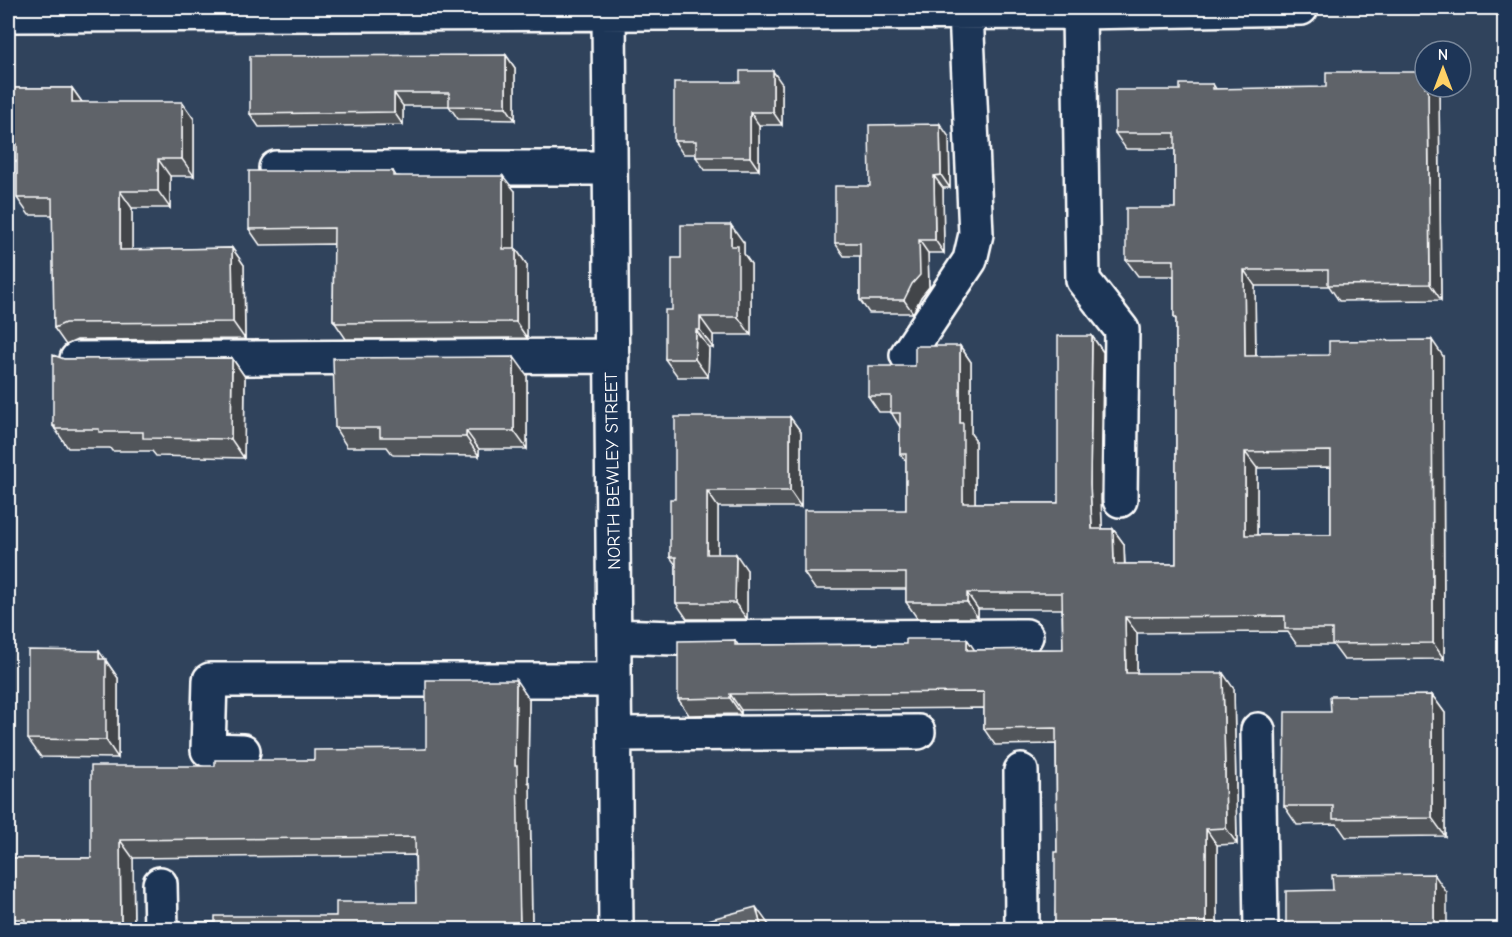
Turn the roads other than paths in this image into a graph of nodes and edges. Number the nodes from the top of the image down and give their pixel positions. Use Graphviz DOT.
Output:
graph roads {
  1 [pos="1301,8"];
  2 [pos="264,10"];
  3 [pos="981,11"];
  4 [pos="1079,12"];
  5 [pos="609,13"];
  6 [pos="8,15"];
  7 [pos="276,168"];
  8 [pos="610,168"];
  9 [pos="907,355"];
  10 [pos="612,356"];
  11 [pos="77,359"];
  12 [pos="1120,500"];
  13 [pos="614,636"];
  14 [pos="1026,636"];
  15 [pos="614,680"];
  16 [pos="1258,730"];
  17 [pos="918,732"];
  18 [pos="615,734"];
  19 [pos="243,751"];
  20 [pos="1021,771"];
  21 [pos="160,884"];
  22 [pos="161,930"];
  23 [pos="616,930"];
  24 [pos="1022,930"];
  25 [pos="1261,930"];
  1 -- 4 [label="street"];
  2 -- 5 [label="street"];
  2 -- 6 [label="street"];
  3 -- 4 [label="street"];
  3 -- 5 [label="street"];
  3 -- 9 [label="street"];
  4 -- 12 [label="street"];
  5 -- 8 [label="street, NORTH BEWLEY STREET"];
  7 -- 8 [label="street"];
  8 -- 10 [label="street, NORTH BEWLEY STREET"];
  10 -- 11 [label="street"];
  10 -- 13 [label="street, NORTH BEWLEY STREET"];
  13 -- 14 [label="street"];
  13 -- 15 [label="street, NORTH BEWLEY STREET"];
  15 -- 18 [label="street, NORTH BEWLEY STREET"];
  15 -- 19 [label="street"];
  16 -- 25 [label="street"];
  17 -- 18 [label="street"];
  18 -- 23 [label="street, NORTH BEWLEY STREET"];
  20 -- 24 [label="street"];
  21 -- 22 [label="street"];
}
